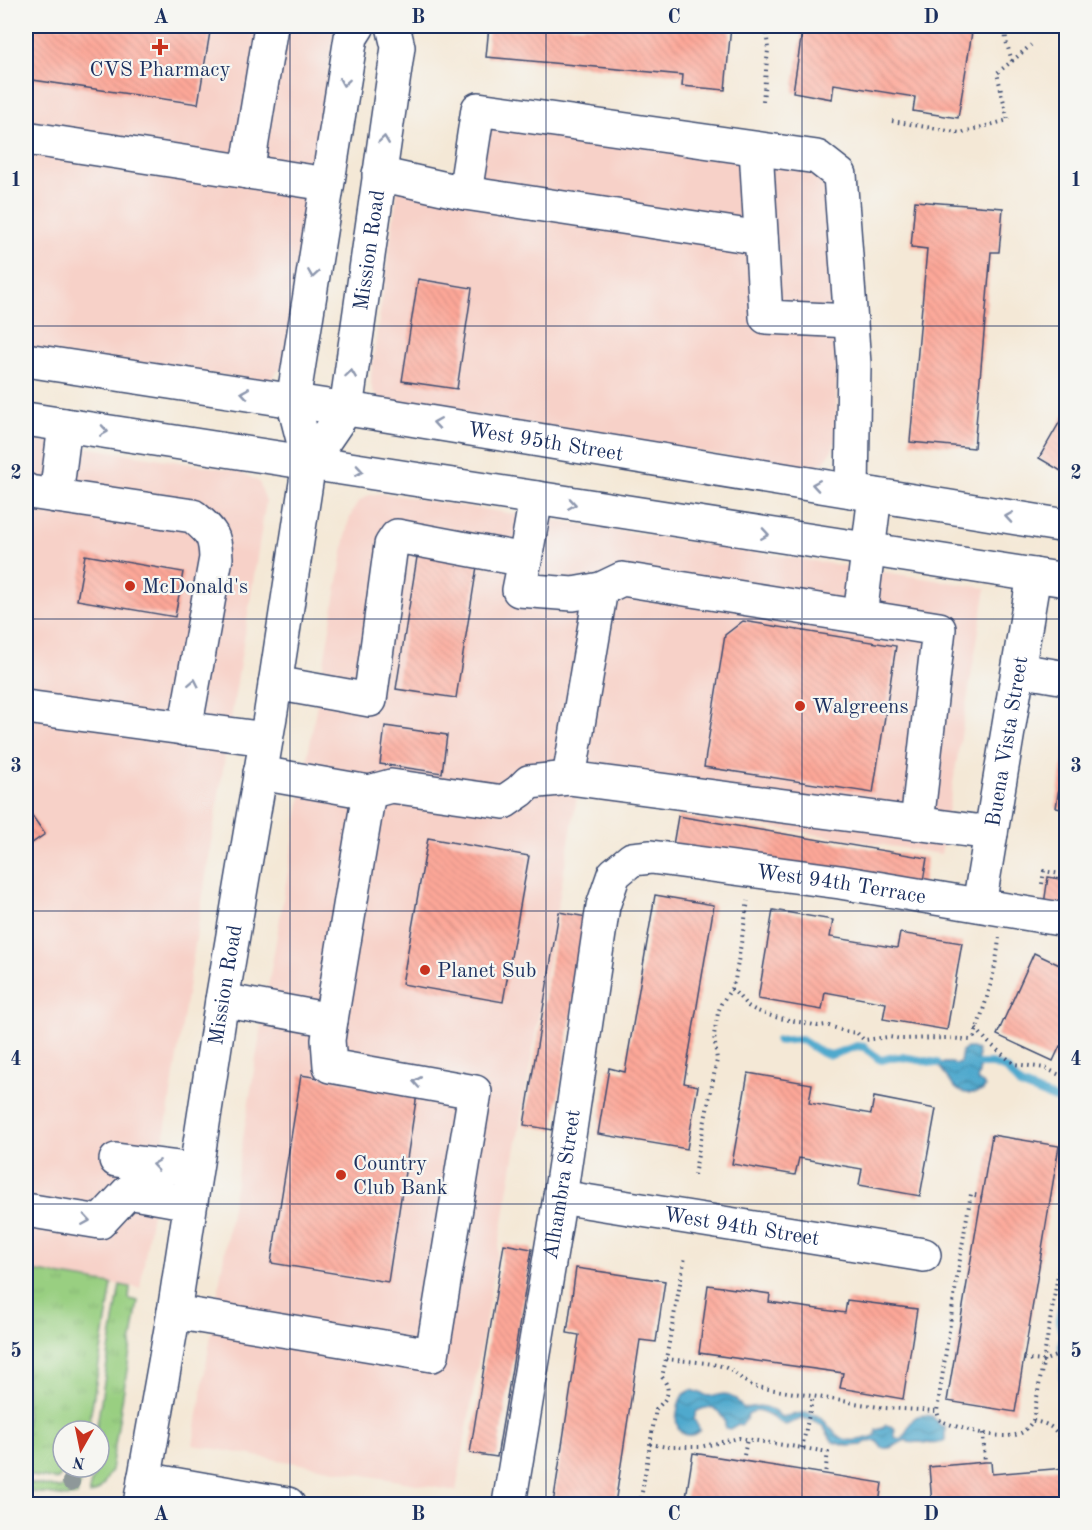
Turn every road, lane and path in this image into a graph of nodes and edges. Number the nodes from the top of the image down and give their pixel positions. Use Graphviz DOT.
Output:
graph roads {
  1 [pos="271,26"];
  2 [pos="358,26"];
  3 [pos="393,26"];
  4 [pos="766,26"];
  5 [pos="1005,26"];
  6 [pos="1031,45"];
  7 [pos="1012,60"];
  8 [pos="763,101"];
  9 [pos="892,121"];
  10 [pos="26,138"];
  11 [pos="756,148"];
  12 [pos="247,172"];
  13 [pos="379,174"];
  14 [pos="327,184"];
  15 [pos="465,194"];
  16 [pos="762,238"];
  17 [pos="851,321"];
  18 [pos="26,360"];
  19 [pos="293,401"];
  20 [pos="346,409"];
  21 [pos="26,419"];
  22 [pos="65,425"];
  23 [pos="309,463"];
  24 [pos="41,493"];
  25 [pos="864,493"];
  26 [pos="536,498"];
  27 [pos="1066,526"];
  28 [pos="868,549"];
  29 [pos="525,560"];
  30 [pos="1034,575"];
  31 [pos="1066,580"];
  32 [pos="601,589"];
  33 [pos="860,616"];
  34 [pos="1019,670"];
  35 [pos="1066,678"];
  36 [pos="275,683"];
  37 [pos="26,707"];
  38 [pos="185,729"];
  39 [pos="266,739"];
  40 [pos="260,773"];
  41 [pos="569,778"];
  42 [pos="369,792"];
  43 [pos="917,823"];
  44 [pos="991,832"];
  45 [pos="620,868"];
  46 [pos="1044,871"];
  47 [pos="1066,875"];
  48 [pos="749,891"];
  49 [pos="979,905"];
  50 [pos="1066,920"];
  51 [pos="1000,934"];
  52 [pos="731,989"];
  53 [pos="222,1000"];
  54 [pos="331,1020"];
  55 [pos="976,1029"];
  56 [pos="1066,1078"];
  57 [pos="116,1160"];
  58 [pos="195,1170"];
  59 [pos="694,1175"];
  60 [pos="560,1197"];
  61 [pos="982,1197"];
  62 [pos="190,1203"];
  63 [pos="29,1211"];
  64 [pos="1066,1228"];
  65 [pos="924,1255"];
  66 [pos="685,1257"];
  67 [pos="174,1312"];
  68 [pos="1066,1352"];
  69 [pos="666,1359"];
  70 [pos="1024,1359"];
  71 [pos="1043,1361"];
  72 [pos="813,1396"];
  73 [pos="938,1411"];
  74 [pos="1032,1421"];
  75 [pos="983,1433"];
  76 [pos="747,1440"];
  77 [pos="650,1444"];
  78 [pos="1064,1447"];
  79 [pos="802,1448"];
  80 [pos="743,1461"];
  81 [pos="985,1462"];
  82 [pos="1065,1468"];
  83 [pos="825,1474"];
  84 [pos="142,1492"];
  85 [pos="288,1504"];
  86 [pos="509,1504"];
  87 [pos="640,1504"];
  1 -- 12 [label="main road"];
  2 -- 14 [label="main road, Mission Road, one-way"];
  13 -- 3 [label="main road, Mission Road, one-way"];
  4 -- 8 [label="path"];
  5 -- 7 [label="path"];
  6 -- 7 [label="path"];
  7 -- 9 [label="path"];
  10 -- 12 [label="main road"];
  11 -- 15 [label="main road"];
  11 -- 16 [label="main road"];
  11 -- 17 [label="main road"];
  12 -- 14 [label="main road"];
  13 -- 15 [label="main road"];
  20 -- 13 [label="main road, Mission Road, one-way"];
  14 -- 19 [label="main road, Mission Road, one-way"];
  15 -- 16 [label="main road"];
  16 -- 17 [label="main road"];
  17 -- 25 [label="main road"];
  19 -- 18 [label="main road, West 95th Street, one-way"];
  19 -- 20 [label="main road, West 95th Street"];
  19 -- 23 [label="main road, Mission Road"];
  20 -- 23 [label="main road, Mission Road"];
  25 -- 20 [label="main road, West 95th Street, one-way"];
  21 -- 22 [label="main road"];
  22 -- 23 [label="main road, one-way"];
  22 -- 24 [label="main road"];
  23 -- 26 [label="main road, one-way"];
  23 -- 36 [label="main road, Mission Road"];
  38 -- 24 [label="main road, one-way"];
  27 -- 25 [label="main road, West 95th Street, one-way"];
  25 -- 28 [label="main road"];
  26 -- 28 [label="main road, one-way"];
  26 -- 29 [label="main road"];
  28 -- 30 [label="main road"];
  28 -- 33 [label="main road"];
  29 -- 32 [label="main road"];
  29 -- 36 [label="main road"];
  30 -- 31 [label="main road"];
  30 -- 34 [label="main road, Buena Vista Street"];
  32 -- 33 [label="main road"];
  32 -- 41 [label="main road"];
  33 -- 43 [label="main road"];
  34 -- 35 [label="main road"];
  34 -- 44 [label="main road, Buena Vista Street"];
  36 -- 39 [label="main road, Mission Road"];
  37 -- 38 [label="main road"];
  38 -- 39 [label="main road"];
  39 -- 40 [label="main road, Mission Road"];
  40 -- 42 [label="main road"];
  40 -- 53 [label="main road, Mission Road"];
  41 -- 42 [label="main road"];
  41 -- 43 [label="main road"];
  42 -- 54 [label="main road"];
  43 -- 44 [label="main road"];
  44 -- 49 [label="main road, Buena Vista Street"];
  45 -- 49 [label="main road, West 94th Terrace"];
  45 -- 60 [label="main road, Alhambra Street"];
  46 -- 47 [label="path"];
  48 -- 52 [label="path"];
  49 -- 50 [label="main road, West 94th Terrace"];
  51 -- 55 [label="path"];
  52 -- 55 [label="path"];
  52 -- 59 [label="path"];
  53 -- 54 [label="main road"];
  53 -- 58 [label="main road, Mission Road"];
  67 -- 54 [label="main road, one-way"];
  55 -- 56 [label="path"];
  58 -- 57 [label="main road, one-way"];
  58 -- 62 [label="main road, Mission Road"];
  60 -- 65 [label="main road, West 94th Street"];
  60 -- 86 [label="main road, Alhambra Street"];
  61 -- 73 [label="path"];
  63 -- 62 [label="main road, one-way"];
  62 -- 67 [label="main road, Mission Road"];
  64 -- 71 [label="path"];
  66 -- 69 [label="path"];
  67 -- 84 [label="main road, Mission Road"];
  68 -- 71 [label="path"];
  69 -- 72 [label="path"];
  69 -- 77 [label="path"];
  70 -- 71 [label="path"];
  71 -- 74 [label="path"];
  72 -- 73 [label="path"];
  72 -- 79 [label="path"];
  73 -- 75 [label="path"];
  74 -- 75 [label="path"];
  74 -- 78 [label="path"];
  75 -- 81 [label="path"];
  76 -- 77 [label="path"];
  76 -- 79 [label="path"];
  76 -- 80 [label="path"];
  77 -- 87 [label="path"];
  78 -- 82 [label="path"];
  79 -- 83 [label="path"];
  84 -- 85 [label="main road"];
}
